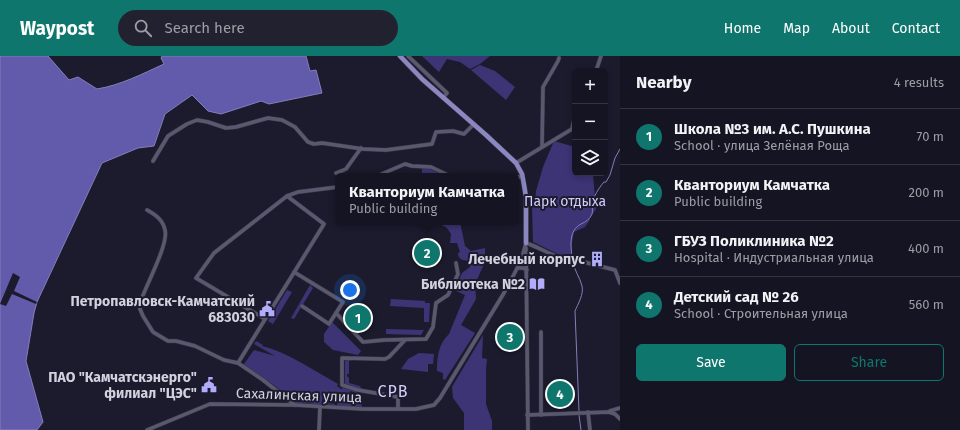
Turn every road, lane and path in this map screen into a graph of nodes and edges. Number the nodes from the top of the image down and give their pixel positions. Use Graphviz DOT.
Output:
graph roads {
  1 [pos="400,56"];
  2 [pos="408,56"];
  3 [pos="601,56"];
  4 [pos="559,58"];
  5 [pos="597,68"];
  6 [pos="444,98"];
  7 [pos="474,124"];
  8 [pos="572,129"];
  9 [pos="542,147"];
  10 [pos="360,148"];
  11 [pos="153,161"];
  12 [pos="516,163"];
  13 [pos="336,173"];
  14 [pos="384,173"];
  15 [pos="444,173"];
  16 [pos="522,176"];
  17 [pos="519,177"];
  18 [pos="335,188"];
  19 [pos="287,196"];
  20 [pos="147,210"];
  21 [pos="526,243"];
  22 [pos="526,260"];
  23 [pos="521,261"];
  24 [pos="456,264"];
  25 [pos="518,268"];
  26 [pos="527,270"];
  27 [pos="294,272"];
  28 [pos="515,272"];
  29 [pos="620,283"];
  30 [pos="302,306"];
  31 [pos="336,313"];
  32 [pos="265,319"];
  33 [pos="541,332"];
  34 [pos="405,340"];
  35 [pos="238,363"];
  36 [pos="296,406"];
  37 [pos="320,407"];
  38 [pos="620,408"];
  39 [pos="398,409"];
  40 [pos="588,412"];
  41 [pos="609,412"];
  42 [pos="527,415"];
  43 [pos="541,415"];
  44 [pos="620,419"];
  45 [pos="147,430"];
  46 [pos="319,430"];
  47 [pos="528,430"];
  48 [pos="590,430"];
  1 -- 6 [label="main road"];
  2 -- 6 [label="street"];
  3 -- 5 [label="street"];
  4 -- 9 [label="street"];
  6 -- 7 [label="main road"];
  7 -- 10 [label="street"];
  7 -- 12 [label="main road"];
  8 -- 9 [label="street"];
  9 -- 12 [label="street"];
  10 -- 11 [label="street"];
  10 -- 13 [label="street"];
  12 -- 16 [label="main road"];
  14 -- 15 [label="street"];
  16 -- 17 [label="street"];
  16 -- 21 [label="main road"];
  18 -- 19 [label="street"];
  19 -- 27 [label="street"];
  19 -- 32 [label="street"];
  20 -- 35 [label="street"];
  21 -- 22 [label="street"];
  21 -- 23 [label="street"];
  21 -- 29 [label="street"];
  22 -- 23 [label="street"];
  22 -- 25 [label="street"];
  22 -- 26 [label="street"];
  23 -- 28 [label="street"];
  24 -- 34 [label="street"];
  25 -- 26 [label="street"];
  25 -- 28 [label="street"];
  26 -- 42 [label="street"];
  27 -- 31 [label="street"];
  27 -- 32 [label="street"];
  28 -- 39 [label="street, Сахалинская улица"];
  30 -- 31 [label="street"];
  31 -- 34 [label="street"];
  32 -- 35 [label="street"];
  33 -- 43 [label="street"];
  34 -- 39 [label="street"];
  35 -- 36 [label="street"];
  36 -- 37 [label="street, Сахалинская улица"];
  36 -- 45 [label="street, Сахалинская улица"];
  37 -- 39 [label="street, Сахалинская улица"];
  37 -- 46 [label="street"];
  38 -- 41 [label="street"];
  40 -- 41 [label="street"];
  40 -- 43 [label="street"];
  40 -- 48 [label="street"];
  41 -- 44 [label="street"];
  42 -- 43 [label="street"];
  42 -- 47 [label="street"];
}
